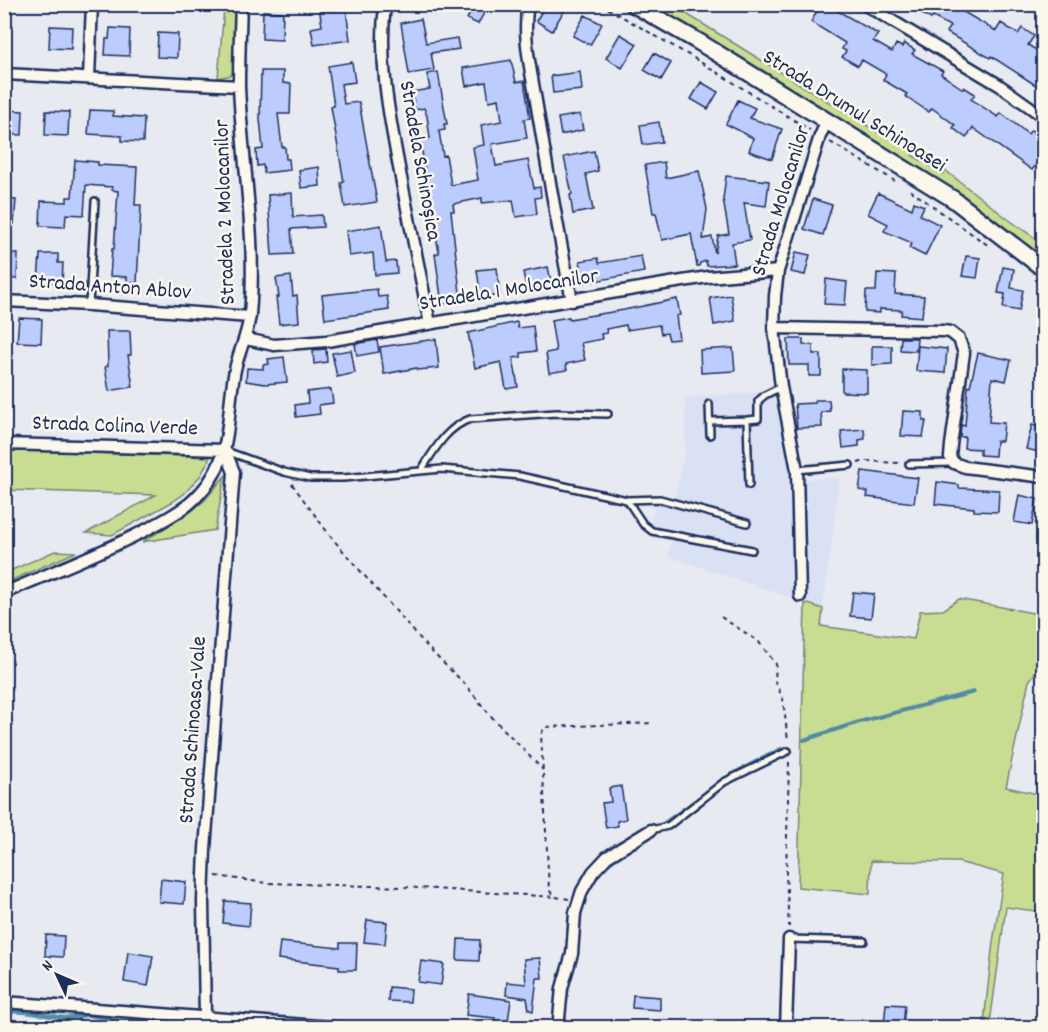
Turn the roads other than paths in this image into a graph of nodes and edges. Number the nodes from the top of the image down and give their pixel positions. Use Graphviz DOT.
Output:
graph roads {
  1 [pos="92,4"];
  2 [pos="241,4"];
  3 [pos="385,4"];
  4 [pos="528,4"];
  5 [pos="633,4"];
  6 [pos="864,4"];
  7 [pos="4,74"];
  8 [pos="89,78"];
  9 [pos="239,86"];
  10 [pos="1044,117"];
  11 [pos="827,121"];
  12 [pos="95,201"];
  13 [pos="1044,269"];
  14 [pos="778,271"];
  15 [pos="4,301"];
  16 [pos="572,301"];
  17 [pos="89,305"];
  18 [pos="250,317"];
  19 [pos="430,324"];
  20 [pos="774,328"];
  21 [pos="246,339"];
  22 [pos="781,387"];
  23 [pos="709,404"];
  24 [pos="608,414"];
  25 [pos="747,420"];
  26 [pos="710,421"];
  27 [pos="710,435"];
  28 [pos="4,444"];
  29 [pos="225,450"];
  30 [pos="954,463"];
  31 [pos="909,464"];
  32 [pos="850,465"];
  33 [pos="422,470"];
  34 [pos="797,470"];
  35 [pos="1044,477"];
  36 [pos="749,485"];
  37 [pos="627,500"];
  38 [pos="747,523"];
  39 [pos="752,550"];
  40 [pos="4,593"];
  41 [pos="800,596"];
  42 [pos="788,751"];
  43 [pos="651,830"];
  44 [pos="789,939"];
  45 [pos="864,941"];
  46 [pos="4,1002"];
  47 [pos="205,1016"];
  48 [pos="344,1028"];
  49 [pos="558,1028"];
  50 [pos="786,1028"];
  1 -- 8 [label="street"];
  2 -- 9 [label="street, Stradela 2 Molocanilor"];
  3 -- 19 [label="street, Stradela Schinoșica"];
  4 -- 16 [label="street"];
  5 -- 11 [label="street, Strada Drumul Schinoasei"];
  6 -- 10 [label="street"];
  7 -- 8 [label="street"];
  8 -- 9 [label="street"];
  9 -- 18 [label="street, Stradela 2 Molocanilor"];
  11 -- 13 [label="street, Strada Drumul Schinoasei"];
  11 -- 14 [label="street, Strada Molocanilor"];
  12 -- 17 [label="lane"];
  14 -- 16 [label="street, Stradela 1 Molocanilor"];
  14 -- 20 [label="street, Strada Molocanilor"];
  15 -- 17 [label="street, Strada Anton Ablov"];
  16 -- 19 [label="street, Stradela 1 Molocanilor"];
  17 -- 18 [label="street, Strada Anton Ablov"];
  18 -- 21 [label="street, Stradela 2 Molocanilor"];
  19 -- 21 [label="street, Stradela 1 Molocanilor"];
  20 -- 22 [label="street, Strada Molocanilor"];
  20 -- 30 [label="street"];
  21 -- 29 [label="street, Stradela 2 Molocanilor"];
  22 -- 25 [label="lane"];
  22 -- 34 [label="street, Strada Molocanilor"];
  23 -- 26 [label="lane"];
  24 -- 33 [label="lane"];
  25 -- 26 [label="lane"];
  25 -- 36 [label="lane"];
  26 -- 27 [label="lane"];
  28 -- 29 [label="street, Strada Colina Verde"];
  29 -- 33 [label="lane"];
  29 -- 40 [label="street"];
  29 -- 47 [label="street, Strada Schinoasa-Vale"];
  30 -- 31 [label="lane"];
  30 -- 35 [label="street"];
  32 -- 34 [label="lane"];
  33 -- 37 [label="lane"];
  34 -- 41 [label="street, Strada Molocanilor"];
  37 -- 38 [label="lane"];
  37 -- 39 [label="lane"];
  42 -- 43 [label="lane"];
  43 -- 49 [label="street"];
  44 -- 45 [label="lane"];
  44 -- 50 [label="street"];
  46 -- 47 [label="street"];
  47 -- 48 [label="street"];
}
